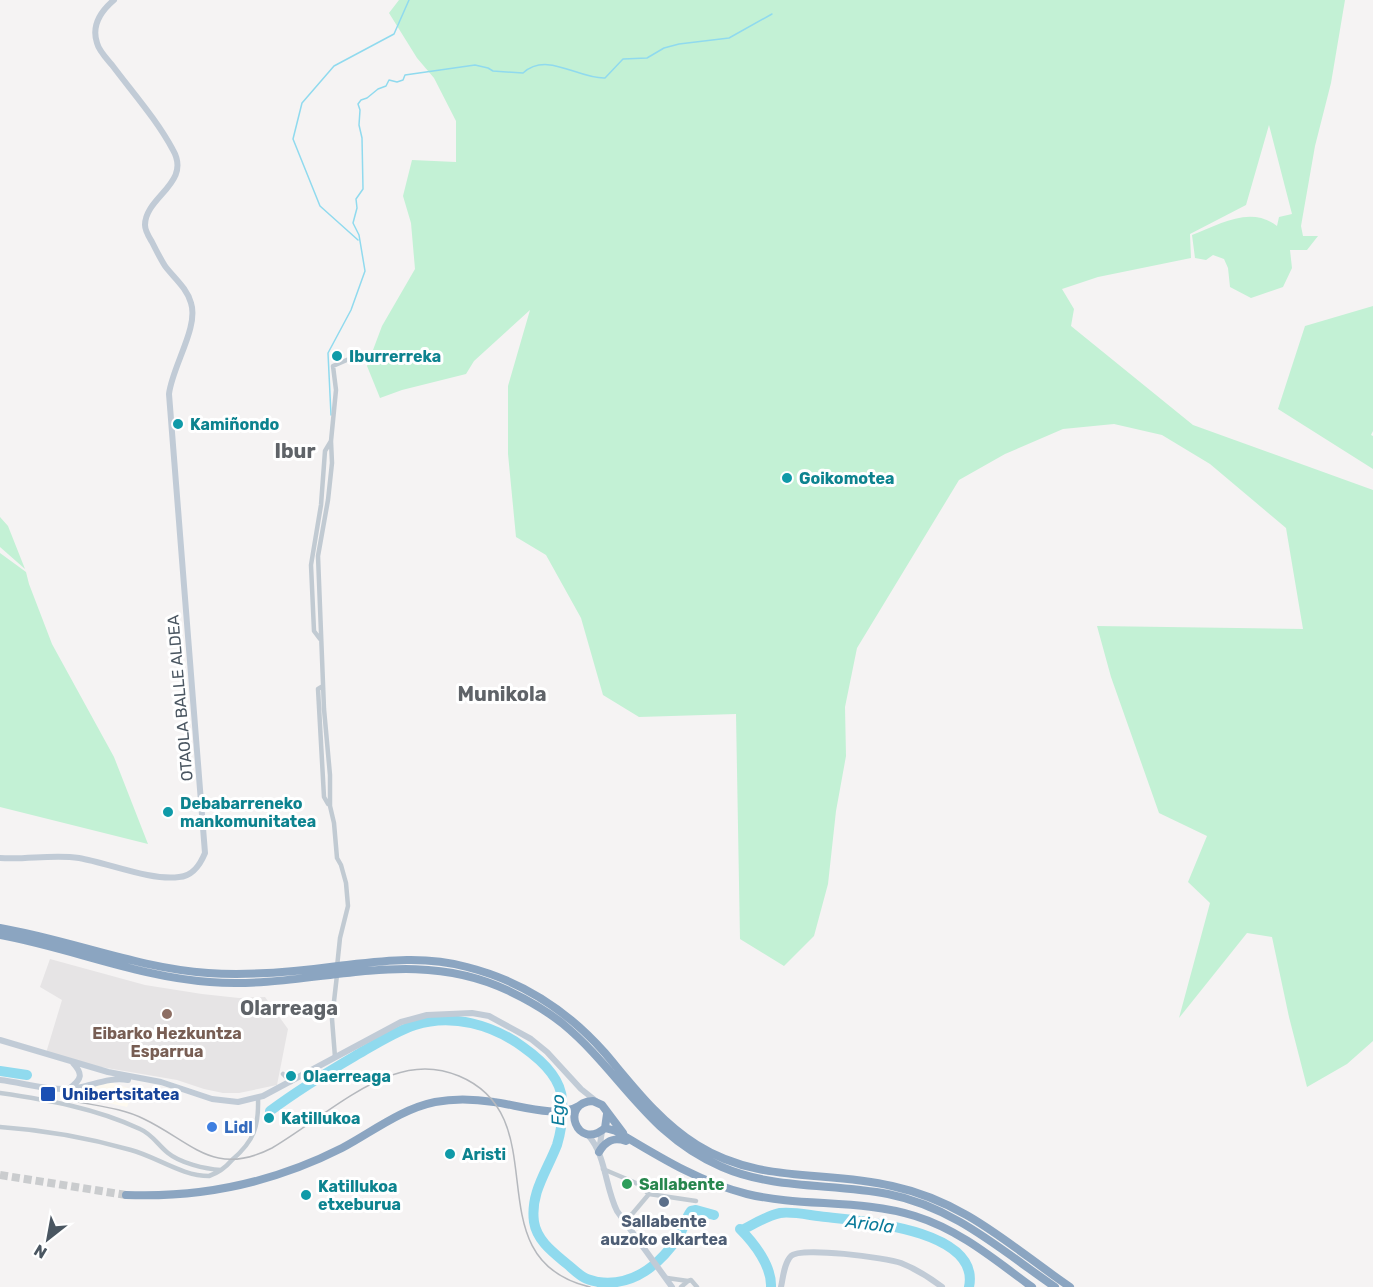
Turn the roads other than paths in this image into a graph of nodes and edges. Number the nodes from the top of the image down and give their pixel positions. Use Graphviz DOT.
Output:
graph roads {
  1 [pos="114,0"];
  2 [pos="349,359"];
  3 [pos="0,858"];
  4 [pos="0,928"];
  5 [pos="0,935"];
  6 [pos="318,973"];
  7 [pos="0,1040"];
  8 [pos="335,1057"];
  9 [pos="71,1062"];
  10 [pos="283,1074"];
  11 [pos="0,1080"];
  12 [pos="291,1082"];
  13 [pos="167,1085"];
  14 [pos="70,1088"];
  15 [pos="581,1089"];
  16 [pos="0,1093"];
  17 [pos="260,1097"];
  18 [pos="598,1103"];
  19 [pos="581,1105"];
  20 [pos="566,1114"];
  21 [pos="607,1114"];
  22 [pos="576,1125"];
  23 [pos="0,1127"];
  24 [pos="603,1130"];
  25 [pos="588,1135"];
  26 [pos="627,1138"];
  27 [pos="640,1146"];
  28 [pos="599,1153"];
  29 [pos="603,1168"];
  30 [pos="209,1169"];
  31 [pos="220,1170"];
  32 [pos="206,1176"];
  33 [pos="778,1178"];
  34 [pos="649,1194"];
  35 [pos="126,1195"];
  36 [pos="696,1202"];
  37 [pos="623,1221"];
  38 [pos="665,1278"];
  39 [pos="687,1281"];
  40 [pos="672,1287"];
  41 [pos="681,1287"];
  42 [pos="697,1287"];
  43 [pos="781,1287"];
  44 [pos="942,1287"];
  45 [pos="1032,1287"];
  46 [pos="1054,1287"];
  47 [pos="1070,1287"];
  1 -- 3 [label="street, OTAOLA BALLE ALDEA"];
  2 -- 8 [label="street"];
  4 -- 6 [label="highway"];
  5 -- 6 [label="highway"];
  6 -- 33 [label="highway"];
  7 -- 9 [label="street"];
  8 -- 12 [label="street"];
  8 -- 15 [label="street"];
  9 -- 13 [label="street"];
  9 -- 14 [label="street"];
  10 -- 12 [label="street"];
  11 -- 14 [label="street"];
  12 -- 17 [label="street"];
  13 -- 14 [label="street"];
  13 -- 17 [label="street"];
  15 -- 18 [label="street"];
  15 -- 19 [label="street"];
  16 -- 30 [label="street"];
  17 -- 31 [label="street"];
  18 -- 19 [label="highway"];
  18 -- 21 [label="highway"];
  19 -- 20 [label="highway"];
  19 -- 22 [label="highway"];
  20 -- 22 [label="highway"];
  20 -- 35 [label="highway"];
  21 -- 24 [label="highway"];
  21 -- 26 [label="highway"];
  22 -- 25 [label="highway"];
  23 -- 32 [label="street"];
  24 -- 25 [label="highway"];
  24 -- 26 [label="highway"];
  24 -- 28 [label="street"];
  25 -- 28 [label="street"];
  26 -- 27 [label="highway"];
  27 -- 28 [label="highway"];
  27 -- 45 [label="highway"];
  28 -- 29 [label="street"];
  29 -- 34 [label="street"];
  29 -- 37 [label="street"];
  30 -- 31 [label="street"];
  30 -- 32 [label="street"];
  31 -- 32 [label="street"];
  33 -- 46 [label="highway"];
  33 -- 47 [label="highway"];
  34 -- 36 [label="street"];
  34 -- 37 [label="street"];
  37 -- 38 [label="street"];
  38 -- 39 [label="street"];
  38 -- 40 [label="street"];
  39 -- 41 [label="street"];
  39 -- 42 [label="street"];
  43 -- 44 [label="street"];
}
